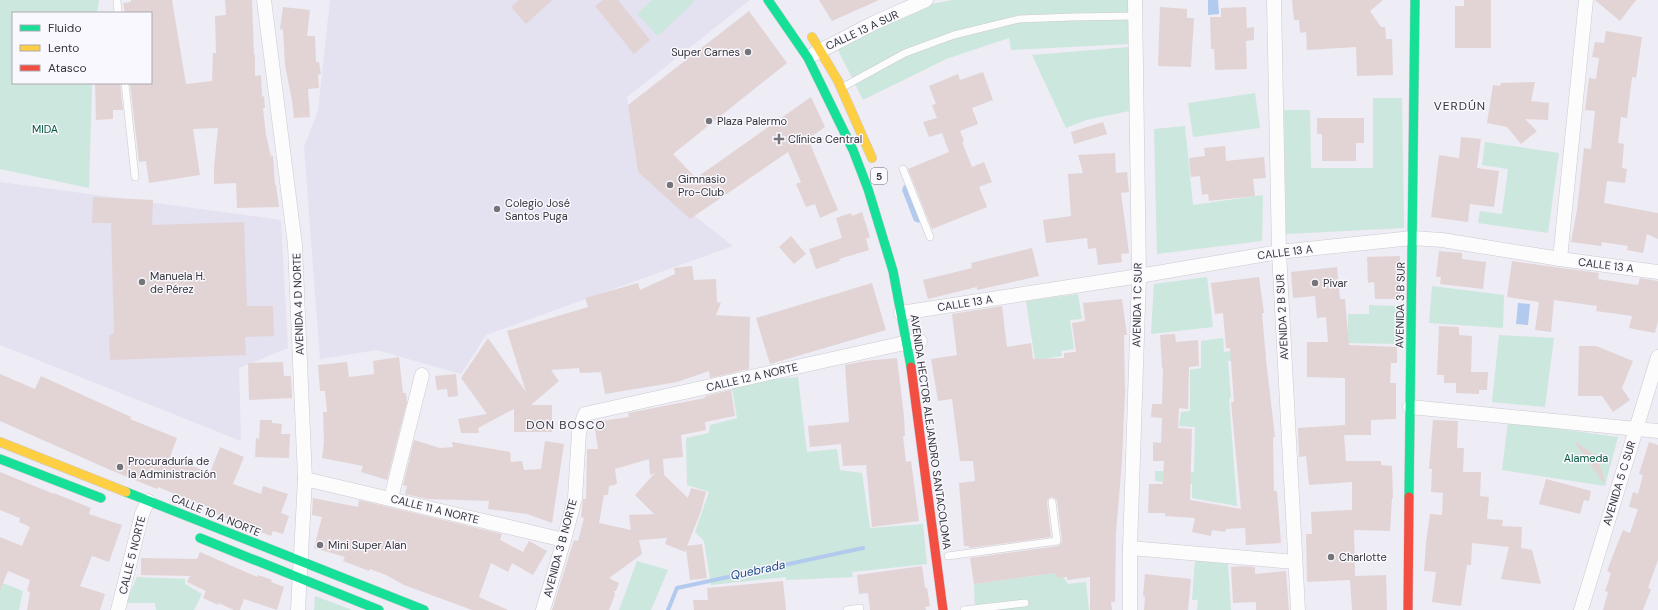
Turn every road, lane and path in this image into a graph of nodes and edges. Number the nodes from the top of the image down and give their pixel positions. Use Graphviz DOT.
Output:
graph roads {
  1 [pos="117,0"];
  2 [pos="264,0"];
  3 [pos="768,0"];
  4 [pos="926,0"];
  5 [pos="1135,0"];
  6 [pos="1274,0"];
  7 [pos="1415,0"];
  8 [pos="1586,0"];
  9 [pos="118,12"];
  10 [pos="1135,16"];
  11 [pos="808,31"];
  12 [pos="821,49"];
  13 [pos="808,58"];
  14 [pos="125,84"];
  15 [pos="841,88"];
  16 [pos="875,165"];
  17 [pos="903,170"];
  18 [pos="135,178"];
  19 [pos="930,236"];
  20 [pos="1412,238"];
  21 [pos="1278,252"];
  22 [pos="1560,259"];
  23 [pos="1658,272"];
  24 [pos="1139,276"];
  25 [pos="911,312"];
  26 [pos="917,342"];
  27 [pos="1658,357"];
  28 [pos="422,375"];
  29 [pos="1410,407"];
  30 [pos="585,414"];
  31 [pos="1636,429"];
  32 [pos="1658,431"];
  33 [pos="0,442"];
  34 [pos="0,459"];
  35 [pos="305,479"];
  36 [pos="391,498"];
  37 [pos="108,501"];
  38 [pos="148,501"];
  39 [pos="1052,502"];
  40 [pos="193,535"];
  41 [pos="564,540"];
  42 [pos="1130,548"];
  43 [pos="948,556"];
  44 [pos="301,562"];
  45 [pos="1295,562"];
  46 [pos="300,579"];
  47 [pos="1025,603"];
  48 [pos="860,608"];
  49 [pos="118,610"];
  50 [pos="298,610"];
  51 [pos="378,610"];
  52 [pos="424,610"];
  53 [pos="543,610"];
  54 [pos="847,610"];
  55 [pos="943,610"];
  56 [pos="964,610"];
  57 [pos="1130,610"];
  58 [pos="1298,610"];
  59 [pos="1408,610"];
  60 [pos="1581,610"];
  1 -- 9 [label="lane"];
  2 -- 35 [label="street, AVENIDA 4 D NORTE"];
  3 -- 13 [label="main road, AVENIDA HECTOR ALEJANDRO SANTACOLOMA / 5"];
  4 -- 12 [label="street, CALLE 13 A SUR"];
  5 -- 10 [label="street, AVENIDA 1 C SUR"];
  6 -- 21 [label="street, AVENIDA 2 B SUR"];
  7 -- 20 [label="main road, AVENIDA 3 B SUR"];
  8 -- 22 [label="street"];
  10 -- 15 [label="lane"];
  10 -- 24 [label="street, AVENIDA 1 C SUR"];
  11 -- 12 [label="main road, 5"];
  12 -- 13 [label="street, CALLE 13 A SUR"];
  12 -- 15 [label="main road, 5"];
  13 -- 25 [label="main road, AVENIDA HECTOR ALEJANDRO SANTACOLOMA / 5"];
  14 -- 18 [label="lane"];
  15 -- 16 [label="main road, 5"];
  17 -- 19 [label="lane"];
  20 -- 21 [label="street, CALLE 13 A"];
  20 -- 22 [label="street, CALLE 13 A"];
  20 -- 29 [label="main road, AVENIDA 3 B SUR"];
  21 -- 24 [label="street, CALLE 13 A"];
  21 -- 45 [label="street, AVENIDA 2 B SUR"];
  22 -- 23 [label="street, CALLE 13 A"];
  24 -- 25 [label="street, CALLE 13 A"];
  24 -- 42 [label="street, AVENIDA 1 C SUR"];
  25 -- 26 [label="main road, AVENIDA HECTOR ALEJANDRO SANTACOLOMA / 5"];
  26 -- 30 [label="street, CALLE 12 A NORTE"];
  26 -- 55 [label="main road, AVENIDA HECTOR ALEJANDRO SANTACOLOMA / 5"];
  27 -- 31 [label="street, AVENIDA 5 C SUR"];
  28 -- 36 [label="street"];
  29 -- 31 [label="street"];
  29 -- 59 [label="main road, AVENIDA 3 B SUR"];
  30 -- 41 [label="street, AVENIDA 3 B NORTE"];
  31 -- 32 [label="street"];
  31 -- 60 [label="street, AVENIDA 5 C SUR"];
  33 -- 38 [label="main road, CALLE 10 A NORTE"];
  34 -- 37 [label="main road"];
  35 -- 36 [label="street, CALLE 11 A NORTE"];
  35 -- 44 [label="street, AVENIDA 4 D NORTE"];
  36 -- 41 [label="street, CALLE 11 A NORTE"];
  38 -- 44 [label="main road, CALLE 10 A NORTE"];
  38 -- 49 [label="street, CALLE 5 NORTE"];
  39 -- 43 [label="lane"];
  40 -- 46 [label="main road"];
  41 -- 53 [label="street, AVENIDA 3 B NORTE"];
  42 -- 45 [label="street"];
  42 -- 57 [label="street, AVENIDA 1 C SUR"];
  44 -- 46 [label="street, AVENIDA 4 D NORTE"];
  44 -- 52 [label="main road, CALLE 10 A NORTE"];
  45 -- 58 [label="street, AVENIDA 2 B SUR"];
  46 -- 50 [label="street, AVENIDA 4 D NORTE"];
  46 -- 51 [label="main road"];
  47 -- 56 [label="lane"];
  48 -- 54 [label="lane"];
}
